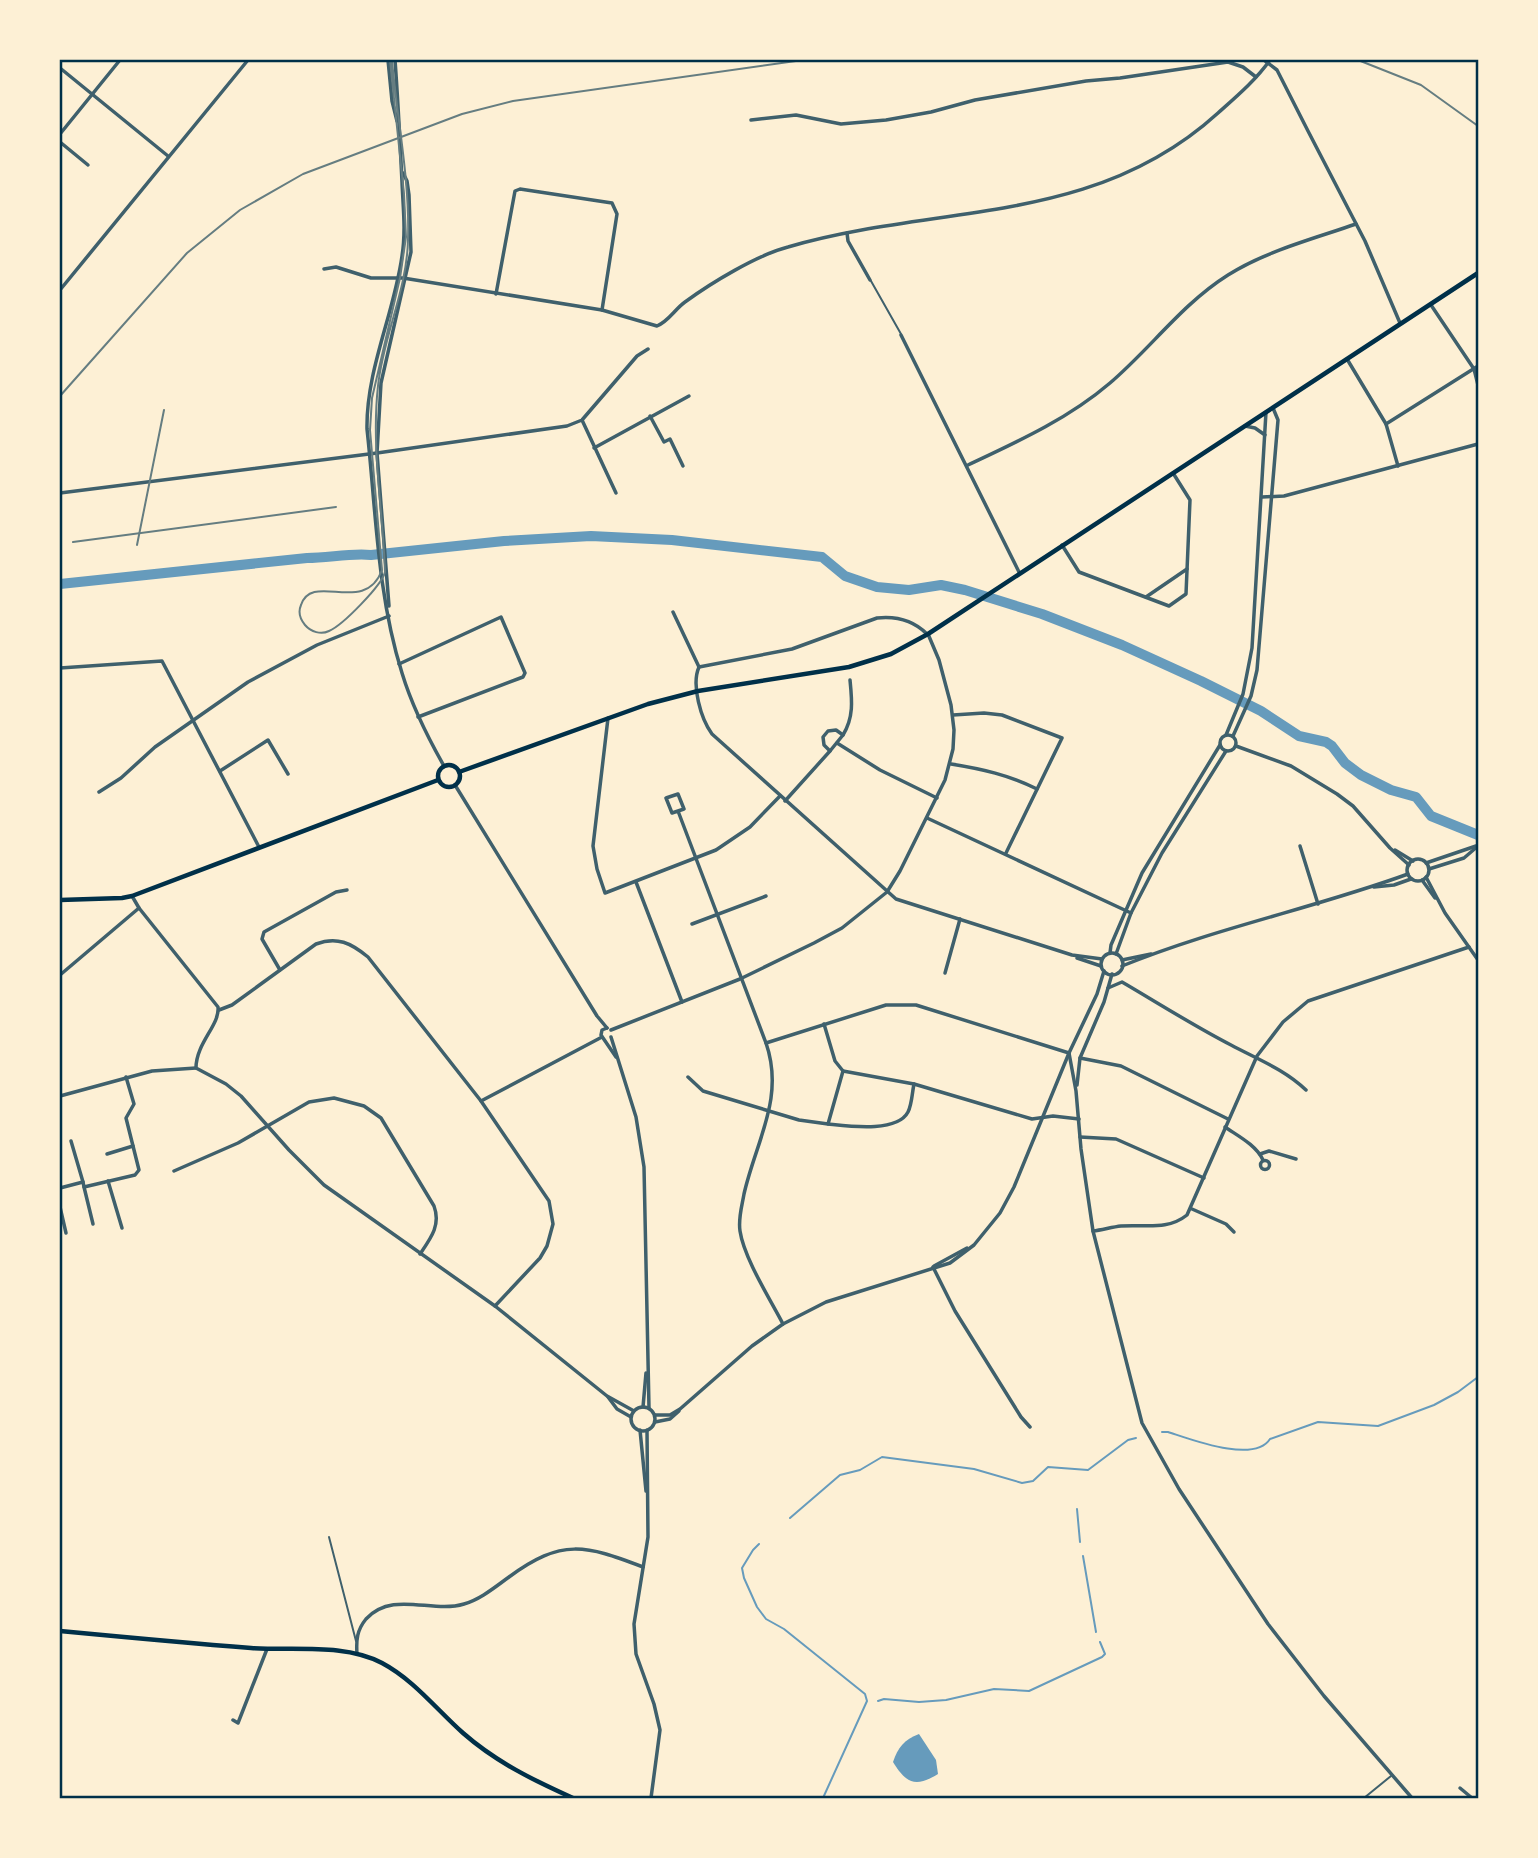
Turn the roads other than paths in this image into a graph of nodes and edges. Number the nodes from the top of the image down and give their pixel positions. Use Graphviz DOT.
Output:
graph roads {
  1 [pos="120,60"];
  2 [pos="248,60"];
  3 [pos="388,60"];
  4 [pos="395,60"];
  5 [pos="1238,60"];
  6 [pos="1267,60"];
  7 [pos="1234,64"];
  8 [pos="60,68"];
  9 [pos="1256,77"];
  10 [pos="92,94"];
  11 [pos="751,120"];
  12 [pos="398,126"];
  13 [pos="60,134"];
  14 [pos="60,142"];
  15 [pos="168,156"];
  16 [pos="88,165"];
  17 [pos="403,173"];
  18 [pos="1356,224"];
  19 [pos="847,233"];
  20 [pos="324,269"];
  21 [pos="1479,273"];
  22 [pos="402,278"];
  23 [pos="870,280"];
  24 [pos="60,290"];
  25 [pos="496,294"];
  26 [pos="1431,305"];
  27 [pos="602,310"];
  28 [pos="1401,324"];
  29 [pos="901,335"];
  30 [pos="648,349"];
  31 [pos="1347,359"];
  32 [pos="1479,366"];
  33 [pos="1474,369"];
  34 [pos="1479,385"];
  35 [pos="689,396"];
  36 [pos="1273,408"];
  37 [pos="1266,412"];
  38 [pos="650,416"];
  39 [pos="582,420"];
  40 [pos="1386,424"];
  41 [pos="1245,426"];
  42 [pos="1265,435"];
  43 [pos="1479,444"];
  44 [pos="594,448"];
  45 [pos="377,453"];
  46 [pos="370,454"];
  47 [pos="968,465"];
  48 [pos="683,466"];
  49 [pos="1398,466"];
  50 [pos="1173,473"];
  51 [pos="60,493"];
  52 [pos="616,493"];
  53 [pos="1262,497"];
  54 [pos="1271,497"];
  55 [pos="1062,545"];
  56 [pos="1187,569"];
  57 [pos="1019,572"];
  58 [pos="1146,597"];
  59 [pos="673,612"];
  60 [pos="389,615"];
  61 [pos="928,634"];
  62 [pos="399,664"];
  63 [pos="699,667"];
  64 [pos="60,668"];
  65 [pos="850,680"];
  66 [pos="698,691"];
  67 [pos="953,715"];
  68 [pos="608,716"];
  69 [pos="418,717"];
  70 [pos="193,720"];
  71 [pos="843,735"];
  72 [pos="1226,735"];
  73 [pos="1233,736"];
  74 [pos="837,744"];
  75 [pos="1220,745"];
  76 [pos="1236,746"];
  77 [pos="830,751"];
  78 [pos="1226,751"];
  79 [pos="951,764"];
  80 [pos="444,766"];
  81 [pos="220,771"];
  82 [pos="459,772"];
  83 [pos="288,774"];
  84 [pos="438,780"];
  85 [pos="455,785"];
  86 [pos="1037,789"];
  87 [pos="99,792"];
  88 [pos="780,796"];
  89 [pos="937,798"];
  90 [pos="785,801"];
  91 [pos="678,811"];
  92 [pos="927,818"];
  93 [pos="1300,846"];
  94 [pos="1479,846"];
  95 [pos="259,847"];
  96 [pos="1390,848"];
  97 [pos="1006,853"];
  98 [pos="696,858"];
  99 [pos="1413,861"];
  100 [pos="1426,863"];
  101 [pos="1409,865"];
  102 [pos="1429,869"];
  103 [pos="1410,876"];
  104 [pos="1424,879"];
  105 [pos="636,882"];
  106 [pos="347,890"];
  107 [pos="887,892"];
  108 [pos="132,896"];
  109 [pos="766,896"];
  110 [pos="60,900"];
  111 [pos="1318,904"];
  112 [pos="139,908"];
  113 [pos="1126,910"];
  114 [pos="1131,913"];
  115 [pos="716,914"];
  116 [pos="960,919"];
  117 [pos="692,924"];
  118 [pos="1469,947"];
  119 [pos="1113,953"];
  120 [pos="1153,954"];
  121 [pos="1072,955"];
  122 [pos="1102,959"];
  123 [pos="1122,960"];
  124 [pos="1479,960"];
  125 [pos="1101,966"];
  126 [pos="1122,966"];
  127 [pos="279,970"];
  128 [pos="1104,971"];
  129 [pos="944,973"];
  130 [pos="1112,974"];
  131 [pos="60,975"];
  132 [pos="740,979"];
  133 [pos="1108,988"];
  134 [pos="681,1002"];
  135 [pos="219,1010"];
  136 [pos="597,1016"];
  137 [pos="824,1024"];
  138 [pos="609,1029"];
  139 [pos="602,1036"];
  140 [pos="611,1037"];
  141 [pos="766,1042"];
  142 [pos="1069,1053"];
  143 [pos="1257,1056"];
  144 [pos="1080,1058"];
  145 [pos="619,1062"];
  146 [pos="196,1068"];
  147 [pos="843,1071"];
  148 [pos="127,1077"];
  149 [pos="688,1077"];
  150 [pos="914,1084"];
  151 [pos="1306,1090"];
  152 [pos="1076,1091"];
  153 [pos="60,1096"];
  154 [pos="481,1101"];
  155 [pos="769,1112"];
  156 [pos="1042,1118"];
  157 [pos="1079,1119"];
  158 [pos="1228,1119"];
  159 [pos="828,1124"];
  160 [pos="268,1125"];
  161 [pos="1225,1127"];
  162 [pos="1080,1137"];
  163 [pos="71,1141"];
  164 [pos="133,1146"];
  165 [pos="107,1154"];
  166 [pos="1261,1154"];
  167 [pos="1296,1159"];
  168 [pos="1263,1160"];
  169 [pos="174,1171"];
  170 [pos="1204,1178"];
  171 [pos="108,1181"];
  172 [pos="83,1185"];
  173 [pos="60,1188"];
  174 [pos="60,1207"];
  175 [pos="1192,1209"];
  176 [pos="93,1224"];
  177 [pos="122,1228"];
  178 [pos="1093,1231"];
  179 [pos="1234,1232"];
  180 [pos="66,1233"];
  181 [pos="420,1254"];
  182 [pos="933,1267"];
  183 [pos="495,1306"];
  184 [pos="783,1324"];
  185 [pos="647,1357"];
  186 [pos="607,1395"];
  187 [pos="643,1407"];
  188 [pos="649,1408"];
  189 [pos="680,1409"];
  190 [pos="634,1411"];
  191 [pos="655,1415"];
  192 [pos="631,1417"];
  193 [pos="654,1423"];
  194 [pos="1030,1427"];
  195 [pos="640,1430"];
  196 [pos="647,1430"];
  197 [pos="648,1504"];
  198 [pos="329,1537"];
  199 [pos="644,1567"];
  200 [pos="60,1631"];
  201 [pos="356,1642"];
  202 [pos="267,1649"];
  203 [pos="357,1654"];
  204 [pos="233,1720"];
  205 [pos="1391,1775"];
  206 [pos="1460,1788"];
  207 [pos="573,1798"];
  208 [pos="651,1798"];
  209 [pos="1364,1798"];
  210 [pos="1412,1798"];
  211 [pos="1472,1798"];
  1 -- 10 [label="street"];
  2 -- 15 [label="street"];
  3 -- 12 [label="street"];
  4 -- 12 [label="street"];
  5 -- 7 [label="street"];
  6 -- 9 [label="street"];
  6 -- 18 [label="street"];
  7 -- 9 [label="street"];
  7 -- 11 [label="street"];
  8 -- 10 [label="street"];
  9 -- 19 [label="street"];
  10 -- 13 [label="street"];
  10 -- 15 [label="street"];
  12 -- 17 [label="street"];
  14 -- 16 [label="street"];
  15 -- 24 [label="street"];
  17 -- 22 [label="street"];
  17 -- 22 [label="street"];
  18 -- 28 [label="street"];
  18 -- 47 [label="street"];
  19 -- 23 [label="street"];
  19 -- 27 [label="street"];
  20 -- 22 [label="street"];
  21 -- 26 [label="main road"];
  22 -- 25 [label="street"];
  22 -- 45 [label="street"];
  22 -- 46 [label="street"];
  23 -- 29 [label="lane"];
  25 -- 27 [label="street"];
  25 -- 27 [label="street"];
  26 -- 28 [label="main road"];
  26 -- 33 [label="street"];
  28 -- 31 [label="main road"];
  29 -- 47 [label="street"];
  30 -- 39 [label="street"];
  31 -- 36 [label="main road"];
  31 -- 40 [label="street"];
  32 -- 33 [label="street"];
  33 -- 34 [label="street"];
  33 -- 40 [label="street"];
  35 -- 38 [label="street"];
  36 -- 37 [label="main road"];
  36 -- 54 [label="street"];
  37 -- 41 [label="main road"];
  37 -- 42 [label="street"];
  38 -- 44 [label="street"];
  38 -- 48 [label="street"];
  39 -- 44 [label="street"];
  39 -- 45 [label="street"];
  40 -- 49 [label="street"];
  41 -- 42 [label="street"];
  41 -- 50 [label="main road"];
  42 -- 53 [label="street"];
  43 -- 49 [label="street"];
  44 -- 52 [label="street"];
  45 -- 46 [label="street"];
  45 -- 60 [label="street"];
  46 -- 51 [label="street"];
  46 -- 60 [label="street"];
  47 -- 57 [label="street"];
  49 -- 54 [label="street"];
  50 -- 55 [label="main road"];
  50 -- 56 [label="street"];
  53 -- 54 [label="street"];
  53 -- 72 [label="street"];
  54 -- 73 [label="street"];
  55 -- 57 [label="main road"];
  55 -- 58 [label="street"];
  56 -- 58 [label="street"];
  56 -- 58 [label="street"];
  57 -- 61 [label="main road"];
  59 -- 63 [label="street"];
  60 -- 62 [label="street"];
  60 -- 70 [label="street"];
  61 -- 63 [label="street"];
  61 -- 66 [label="main road"];
  61 -- 67 [label="street"];
  62 -- 69 [label="street"];
  62 -- 69 [label="street"];
  63 -- 66 [label="street"];
  64 -- 70 [label="street"];
  65 -- 71 [label="street"];
  66 -- 68 [label="main road"];
  66 -- 88 [label="street"];
  67 -- 79 [label="street"];
  67 -- 86 [label="street"];
  68 -- 82 [label="main road"];
  68 -- 105 [label="street"];
  69 -- 80 [label="street"];
  70 -- 81 [label="street"];
  70 -- 87 [label="street"];
  71 -- 74 [label="street"];
  71 -- 77 [label="street"];
  72 -- 73 [label="street"];
  72 -- 75 [label="street"];
  73 -- 76 [label="street"];
  74 -- 77 [label="street"];
  74 -- 89 [label="street"];
  75 -- 78 [label="street"];
  75 -- 113 [label="street"];
  76 -- 78 [label="street"];
  76 -- 96 [label="street"];
  77 -- 90 [label="street"];
  78 -- 114 [label="street"];
  79 -- 86 [label="street"];
  79 -- 89 [label="street"];
  80 -- 82 [label="main road"];
  80 -- 84 [label="main road"];
  81 -- 83 [label="street"];
  81 -- 95 [label="street"];
  82 -- 85 [label="main road"];
  84 -- 85 [label="main road"];
  84 -- 95 [label="main road"];
  85 -- 136 [label="street"];
  86 -- 97 [label="street"];
  88 -- 90 [label="street"];
  88 -- 98 [label="street"];
  89 -- 92 [label="street"];
  90 -- 107 [label="street"];
  91 -- 91 [label="street"];
  91 -- 98 [label="street"];
  92 -- 97 [label="street"];
  92 -- 107 [label="street"];
  93 -- 111 [label="street"];
  94 -- 100 [label="street"];
  94 -- 102 [label="street"];
  95 -- 108 [label="main road"];
  96 -- 99 [label="street"];
  96 -- 101 [label="street"];
  97 -- 113 [label="street"];
  98 -- 105 [label="street"];
  98 -- 115 [label="street"];
  99 -- 100 [label="street"];
  99 -- 101 [label="street"];
  100 -- 102 [label="street"];
  101 -- 103 [label="street"];
  102 -- 104 [label="street"];
  103 -- 104 [label="street"];
  103 -- 111 [label="street"];
  104 -- 118 [label="street"];
  105 -- 134 [label="street"];
  106 -- 127 [label="street"];
  107 -- 116 [label="street"];
  107 -- 132 [label="street"];
  108 -- 110 [label="main road"];
  108 -- 112 [label="street"];
  109 -- 115 [label="street"];
  111 -- 120 [label="street"];
  112 -- 131 [label="street"];
  112 -- 135 [label="street"];
  113 -- 114 [label="street"];
  113 -- 119 [label="street"];
  114 -- 119 [label="street"];
  115 -- 117 [label="street"];
  115 -- 132 [label="street"];
  116 -- 121 [label="street"];
  116 -- 129 [label="street"];
  118 -- 124 [label="street"];
  118 -- 143 [label="street"];
  119 -- 122 [label="street"];
  119 -- 123 [label="street"];
  120 -- 123 [label="street"];
  120 -- 126 [label="street"];
  121 -- 122 [label="street"];
  121 -- 125 [label="street"];
  122 -- 125 [label="street"];
  123 -- 126 [label="street"];
  125 -- 128 [label="street"];
  126 -- 130 [label="street"];
  127 -- 135 [label="street"];
  127 -- 154 [label="street"];
  128 -- 130 [label="street"];
  128 -- 142 [label="street"];
  130 -- 133 [label="street"];
  132 -- 134 [label="street"];
  132 -- 141 [label="street"];
  133 -- 143 [label="street"];
  133 -- 144 [label="street"];
  134 -- 138 [label="street"];
  135 -- 146 [label="street"];
  136 -- 138 [label="street"];
  136 -- 139 [label="street"];
  137 -- 141 [label="street"];
  137 -- 142 [label="street"];
  137 -- 147 [label="street"];
  138 -- 139 [label="street"];
  138 -- 140 [label="street"];
  139 -- 140 [label="street"];
  139 -- 145 [label="street"];
  139 -- 154 [label="street"];
  140 -- 145 [label="street"];
  141 -- 155 [label="street"];
  142 -- 152 [label="street"];
  142 -- 156 [label="street"];
  143 -- 151 [label="street"];
  143 -- 158 [label="street"];
  144 -- 152 [label="street"];
  144 -- 158 [label="street"];
  145 -- 185 [label="street"];
  146 -- 148 [label="street"];
  146 -- 160 [label="street"];
  147 -- 150 [label="street"];
  147 -- 159 [label="street"];
  148 -- 153 [label="street"];
  148 -- 164 [label="street"];
  149 -- 155 [label="street"];
  150 -- 156 [label="street"];
  150 -- 159 [label="street"];
  152 -- 157 [label="street"];
  154 -- 183 [label="street"];
  155 -- 159 [label="street"];
  155 -- 184 [label="street"];
  156 -- 157 [label="street"];
  156 -- 182 [label="street"];
  157 -- 162 [label="street"];
  158 -- 161 [label="street"];
  160 -- 169 [label="street"];
  160 -- 181 [label="street"];
  160 -- 181 [label="street"];
  161 -- 166 [label="street"];
  161 -- 170 [label="street"];
  162 -- 170 [label="street"];
  162 -- 178 [label="street"];
  163 -- 172 [label="street"];
  164 -- 165 [label="street"];
  164 -- 171 [label="street"];
  166 -- 167 [label="street"];
  166 -- 168 [label="street"];
  170 -- 175 [label="street"];
  171 -- 172 [label="street"];
  171 -- 177 [label="street"];
  172 -- 173 [label="street"];
  172 -- 176 [label="street"];
  174 -- 180 [label="street"];
  175 -- 178 [label="street"];
  175 -- 179 [label="street"];
  178 -- 205 [label="street"];
  181 -- 183 [label="street"];
  182 -- 184 [label="street"];
  182 -- 194 [label="street"];
  183 -- 186 [label="street"];
  184 -- 189 [label="street"];
  185 -- 187 [label="street"];
  185 -- 188 [label="street"];
  186 -- 190 [label="street"];
  186 -- 192 [label="street"];
  187 -- 188 [label="street"];
  187 -- 190 [label="street"];
  188 -- 191 [label="street"];
  189 -- 191 [label="street"];
  189 -- 193 [label="street"];
  190 -- 192 [label="street"];
  191 -- 193 [label="street"];
  192 -- 195 [label="street"];
  193 -- 196 [label="street"];
  195 -- 196 [label="street"];
  195 -- 197 [label="street"];
  196 -- 197 [label="street"];
  197 -- 199 [label="street"];
  198 -- 201 [label="lane"];
  199 -- 201 [label="street"];
  199 -- 208 [label="street"];
  200 -- 202 [label="main road"];
  201 -- 203 [label="street"];
  202 -- 203 [label="main road"];
  202 -- 204 [label="street"];
  203 -- 207 [label="main road"];
  205 -- 209 [label="lane"];
  205 -- 210 [label="street"];
  206 -- 211 [label="street"];
}
